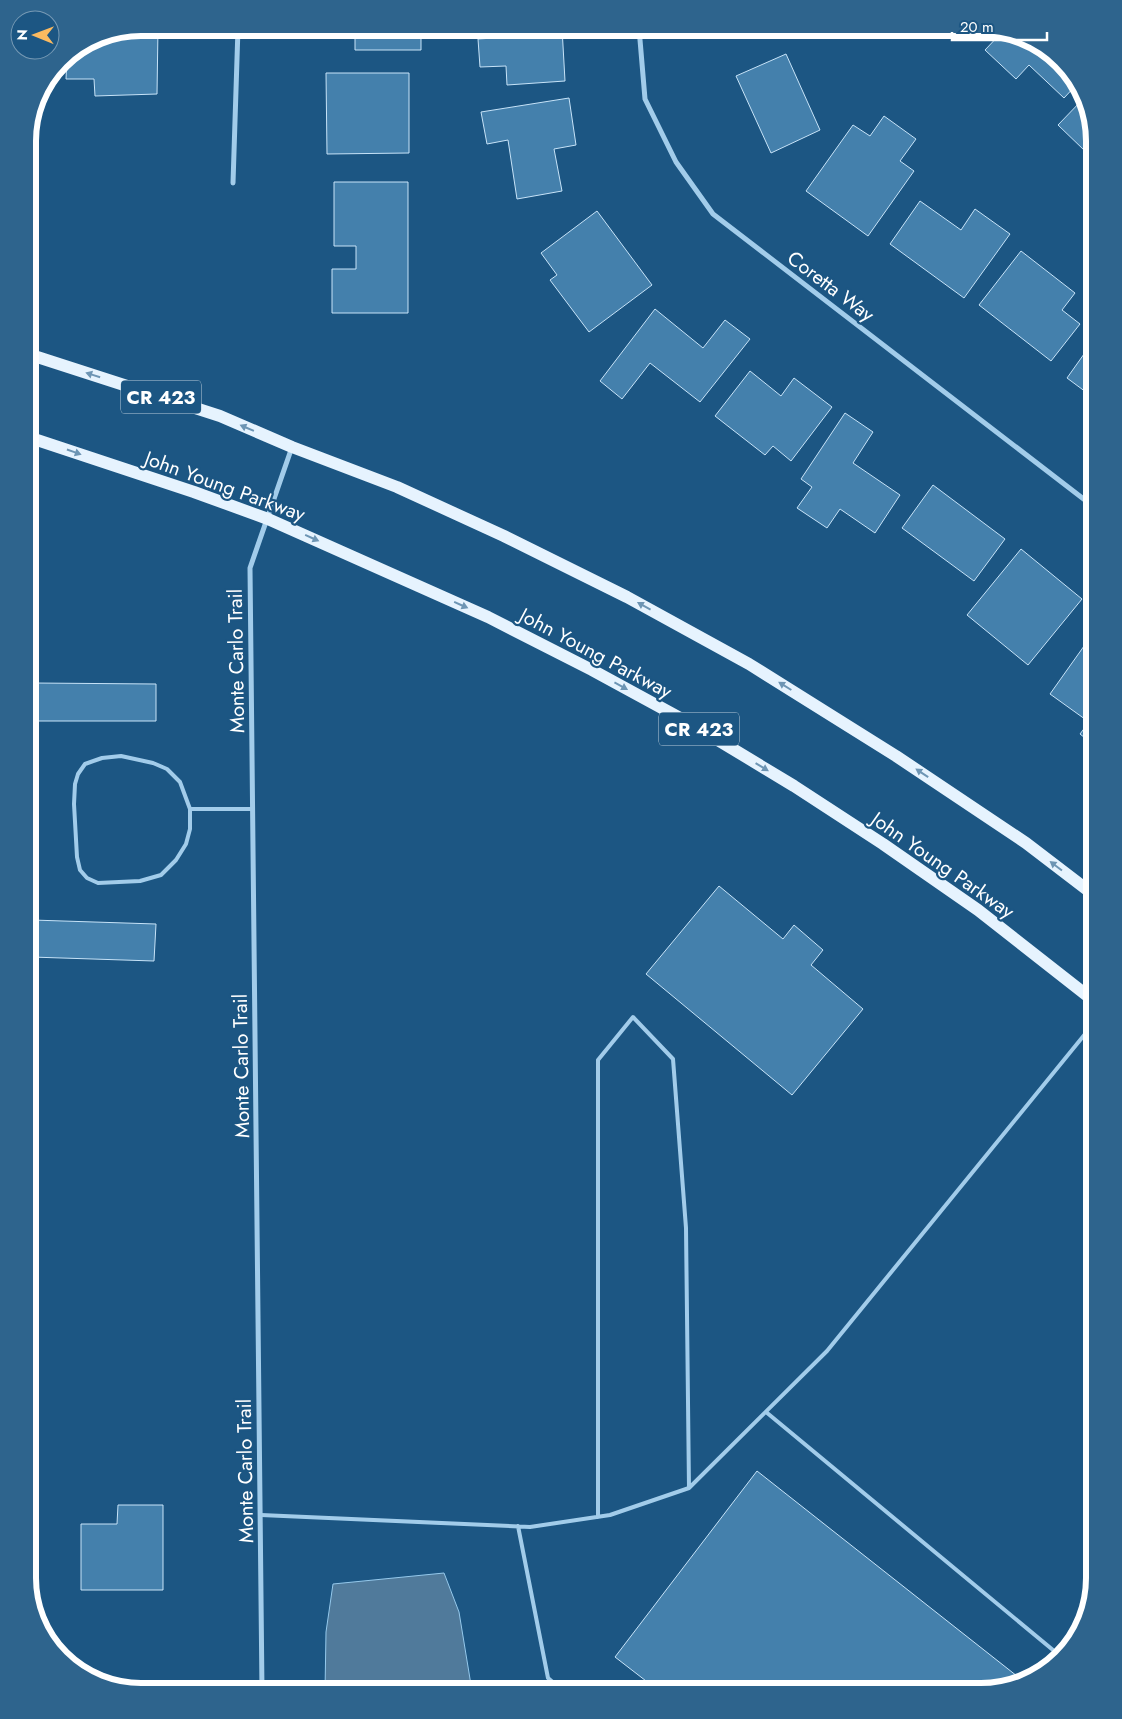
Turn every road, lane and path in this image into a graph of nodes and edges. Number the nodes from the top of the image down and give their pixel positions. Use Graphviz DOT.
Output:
graph roads {
  1 [pos="238,36"];
  2 [pos="640,36"];
  3 [pos="234,183"];
  4 [pos="36,357"];
  5 [pos="36,440"];
  6 [pos="292,447"];
  7 [pos="1086,501"];
  8 [pos="268,519"];
  9 [pos="190,809"];
  10 [pos="253,809"];
  11 [pos="1086,889"];
  12 [pos="1086,994"];
  13 [pos="1086,1033"];
  14 [pos="766,1412"];
  15 [pos="689,1488"];
  16 [pos="260,1515"];
  17 [pos="598,1517"];
  18 [pos="518,1526"];
  19 [pos="1055,1652"];
  20 [pos="262,1683"];
  21 [pos="553,1683"];
  1 -- 3 [label="street"];
  2 -- 7 [label="street, Coretta Way"];
  6 -- 4 [label="main road, CR 423, one-way"];
  5 -- 8 [label="main road, John Young Parkway / CR 423, one-way"];
  6 -- 8 [label="street, Monte Carlo Trail"];
  11 -- 6 [label="main road, CR 423, one-way"];
  8 -- 10 [label="street, Monte Carlo Trail"];
  8 -- 12 [label="main road, John Young Parkway / CR 423, one-way"];
  9 -- 9 [label="lane"];
  9 -- 10 [label="lane"];
  10 -- 16 [label="street, Monte Carlo Trail"];
  13 -- 14 [label="lane"];
  14 -- 15 [label="lane"];
  14 -- 19 [label="lane"];
  15 -- 17 [label="lane"];
  15 -- 17 [label="lane"];
  16 -- 18 [label="lane"];
  16 -- 20 [label="street, Monte Carlo Trail"];
  17 -- 18 [label="lane"];
  18 -- 21 [label="lane"];
}
